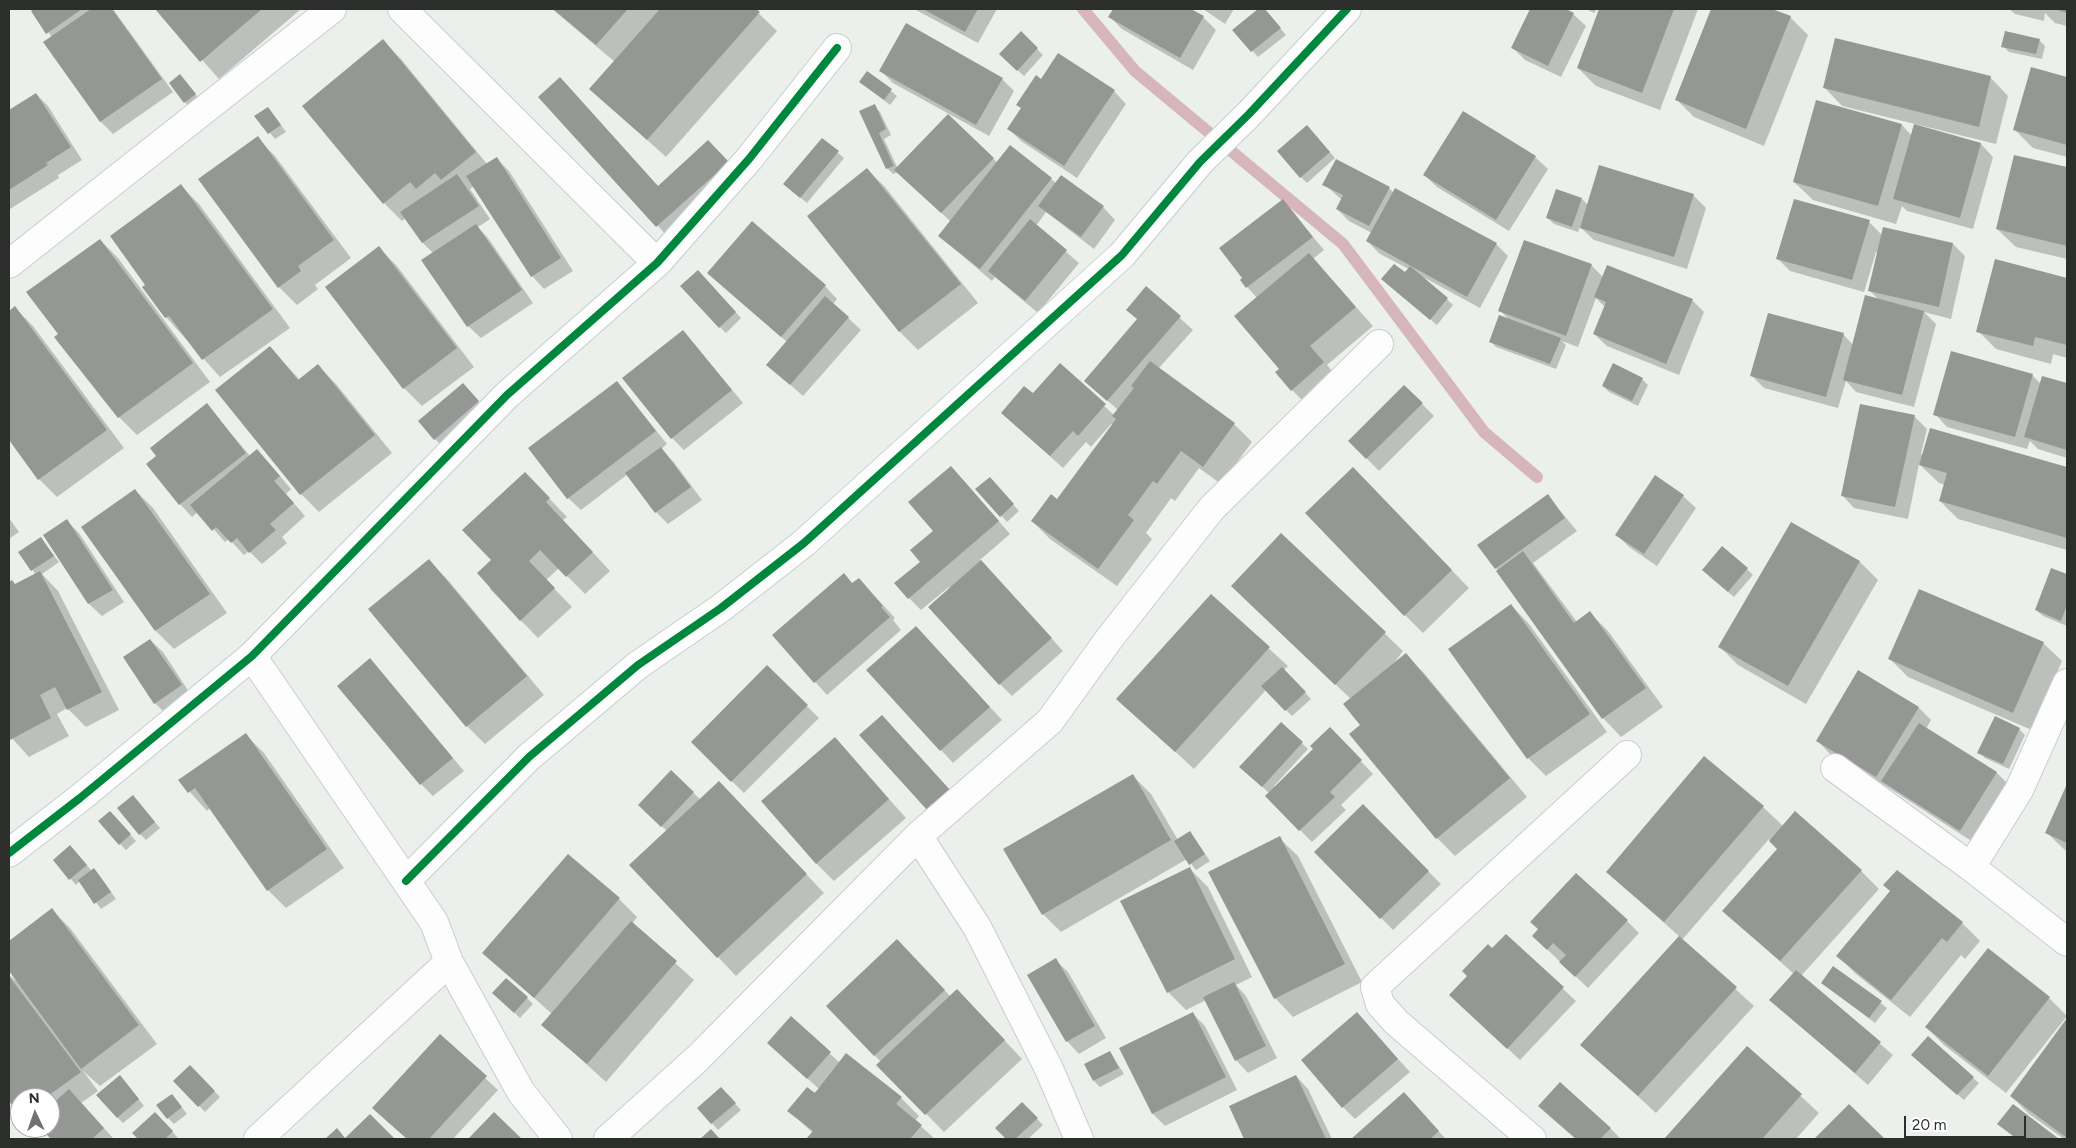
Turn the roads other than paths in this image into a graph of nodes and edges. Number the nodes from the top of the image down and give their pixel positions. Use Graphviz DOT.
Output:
graph roads {
  1 [pos="332,9"];
  2 [pos="402,9"];
  3 [pos="1347,9"];
  4 [pos="837,48"];
  5 [pos="657,263"];
  6 [pos="9,264"];
  7 [pos="1379,344"];
  8 [pos="252,656"];
  9 [pos="2067,683"];
  10 [pos="1626,755"];
  11 [pos="1834,768"];
  12 [pos="918,836"];
  13 [pos="9,853"];
  14 [pos="1971,867"];
  15 [pos="406,881"];
  16 [pos="2067,942"];
  17 [pos="449,962"];
  18 [pos="258,1139"];
  19 [pos="558,1139"];
  20 [pos="608,1139"];
  21 [pos="1079,1139"];
  22 [pos="1532,1139"];
  1 -- 6 [label="street"];
  2 -- 5 [label="street"];
  3 -- 15 [label="street"];
  4 -- 5 [label="street"];
  5 -- 8 [label="street"];
  7 -- 12 [label="street"];
  8 -- 13 [label="street"];
  8 -- 15 [label="street"];
  9 -- 14 [label="street"];
  10 -- 22 [label="street"];
  11 -- 14 [label="street"];
  12 -- 20 [label="street"];
  12 -- 21 [label="street"];
  14 -- 16 [label="street"];
  15 -- 17 [label="street"];
  17 -- 18 [label="street"];
  17 -- 19 [label="street"];
}
